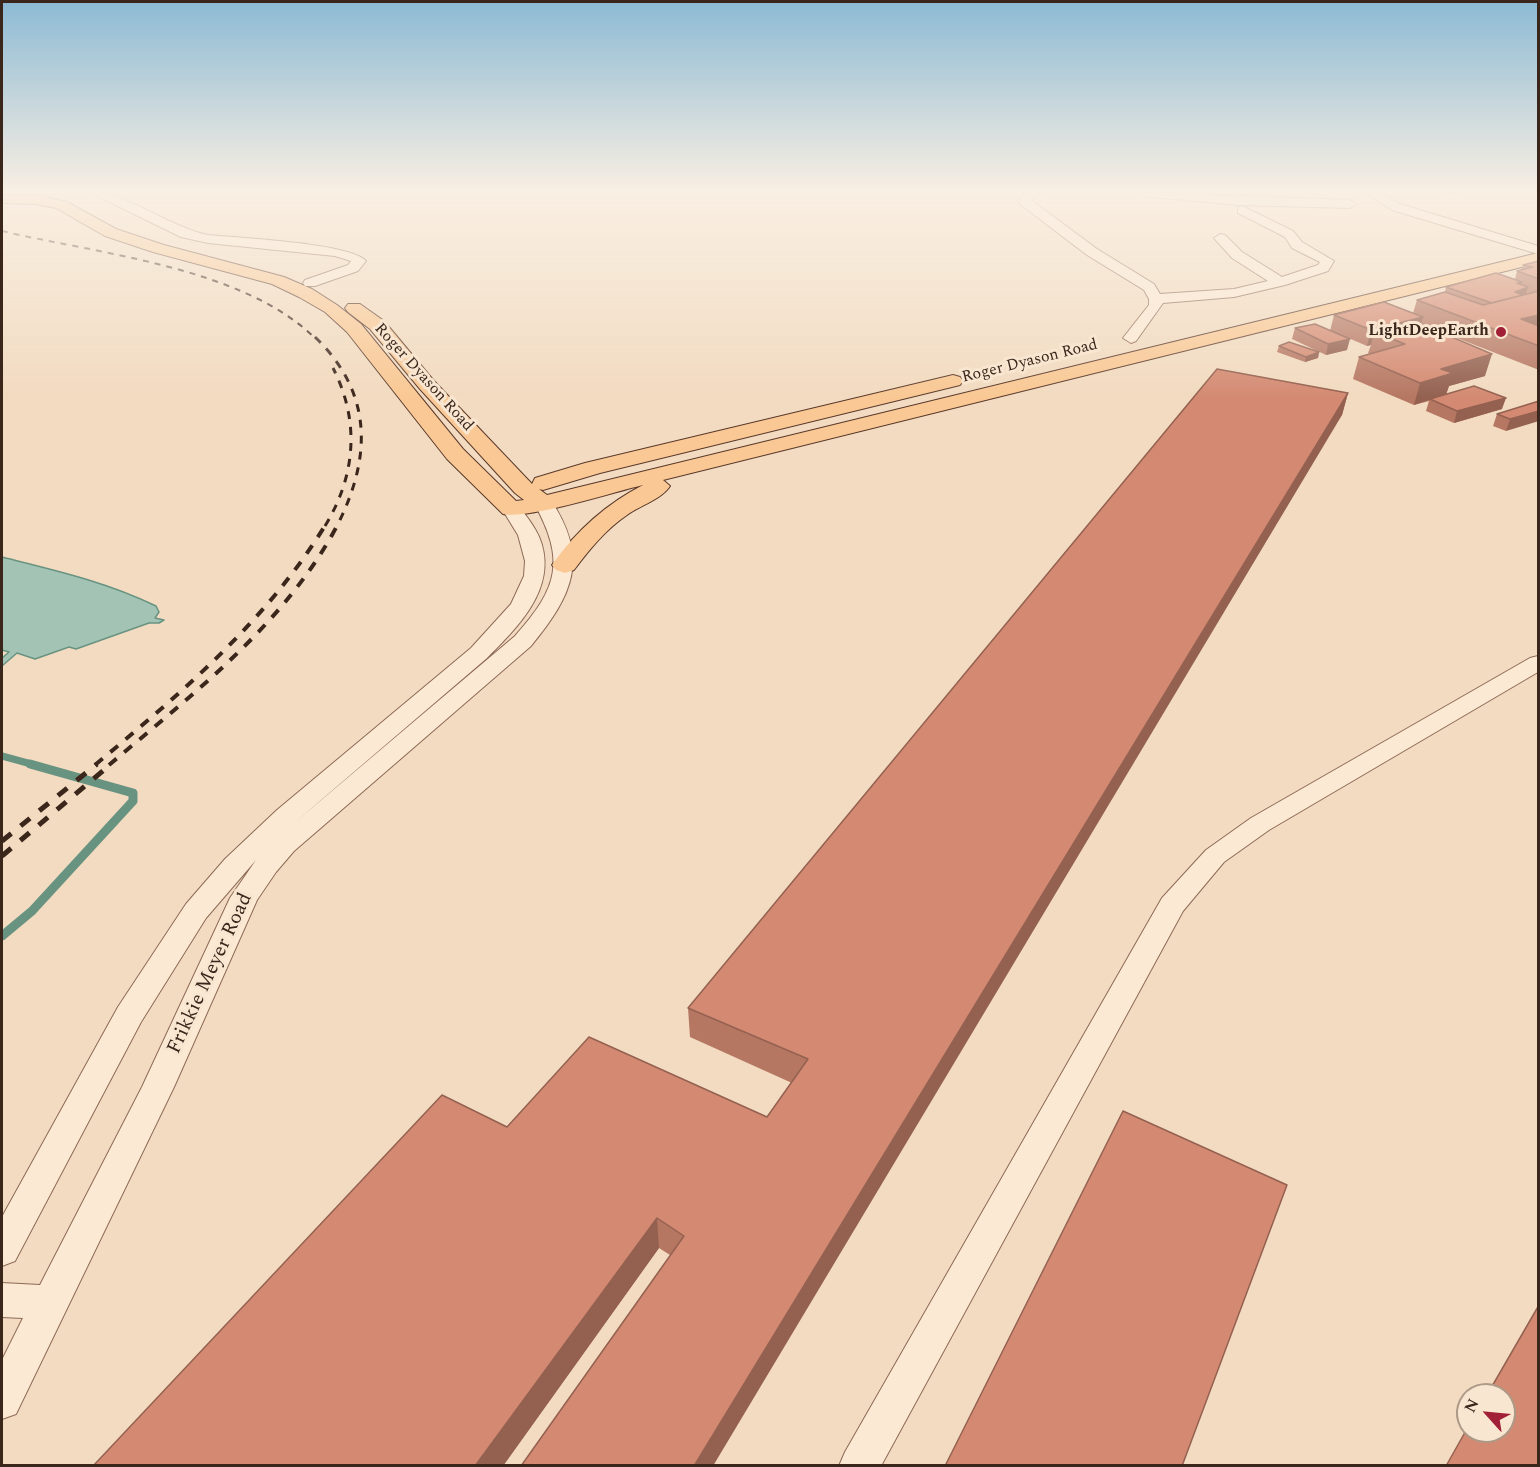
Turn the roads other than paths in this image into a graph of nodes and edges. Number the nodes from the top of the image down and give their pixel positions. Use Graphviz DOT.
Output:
graph roads {
  1 [pos="205,260"];
  2 [pos="358,260"];
  3 [pos="1106,260"];
  4 [pos="1246,260"];
  5 [pos="1326,260"];
  6 [pos="1482,260"];
  7 [pos="1490,260"];
  8 [pos="1280,282"];
  9 [pos="301,285"];
  10 [pos="1156,299"];
  11 [pos="1186,325"];
  12 [pos="1164,330"];
  13 [pos="1131,338"];
  14 [pos="1107,344"];
  15 [pos="968,377"];
  16 [pos="486,448"];
  17 [pos="704,463"];
  18 [pos="593,468"];
  19 [pos="518,498"];
  20 [pos="565,565"];
  21 [pos="1539,663"];
  22 [pos="2,1250"];
  23 [pos="2,1300"];
  24 [pos="52,1302"];
  25 [pos="2,1400"];
  26 [pos="859,1466"];
  1 -- 9 [label="main road, Roger Dyason Road"];
  2 -- 9 [label="street"];
  3 -- 10 [label="street"];
  4 -- 8 [label="street"];
  5 -- 8 [label="street"];
  6 -- 11 [label="main road"];
  7 -- 17 [label="main road, Roger Dyason Road"];
  8 -- 10 [label="street"];
  9 -- 16 [label="main road, Roger Dyason Road"];
  9 -- 19 [label="main road, Roger Dyason Road"];
  10 -- 13 [label="street"];
  12 -- 13 [label="main road, Roger Dyason Road"];
  13 -- 14 [label="main road, Roger Dyason Road"];
  15 -- 18 [label="main road, Roger Dyason Road"];
  16 -- 18 [label="main road"];
  16 -- 19 [label="main road, Roger Dyason Road"];
  17 -- 19 [label="main road, Roger Dyason Road"];
  17 -- 20 [label="main road"];
  18 -- 19 [label="main road, Roger Dyason Road"];
  19 -- 20 [label="street, Frikkie Meyer Road"];
  19 -- 22 [label="street, Frikkie Meyer Road"];
  20 -- 24 [label="street, Frikkie Meyer Road"];
  21 -- 26 [label="street"];
  23 -- 24 [label="street"];
  24 -- 25 [label="street, Frikkie Meyer Road"];
}
